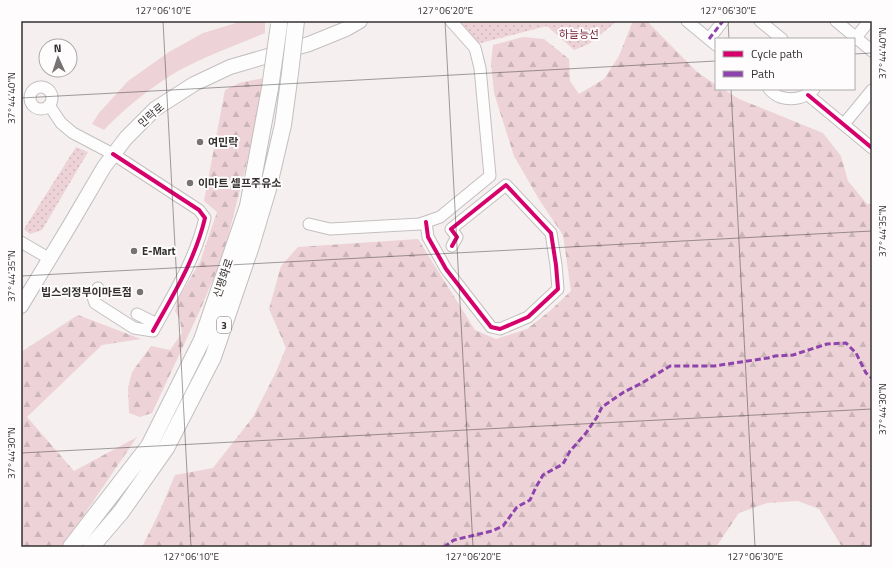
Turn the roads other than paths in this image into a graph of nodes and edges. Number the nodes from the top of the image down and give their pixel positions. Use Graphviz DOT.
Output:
graph roads {
  1 [pos="296,21"];
  2 [pos="360,21"];
  3 [pos="451,21"];
  4 [pos="687,21"];
  5 [pos="723,21"];
  6 [pos="760,21"];
  7 [pos="836,21"];
  8 [pos="869,21"];
  9 [pos="279,23"];
  10 [pos="781,38"];
  11 [pos="854,38"];
  12 [pos="855,39"];
  13 [pos="712,42"];
  14 [pos="872,51"];
  15 [pos="770,90"];
  16 [pos="872,90"];
  17 [pos="811,92"];
  18 [pos="49,105"];
  19 [pos="844,124"];
  20 [pos="872,148"];
  21 [pos="113,154"];
  22 [pos="426,222"];
  23 [pos="309,224"];
  24 [pos="21,242"];
  25 [pos="452,246"];
  26 [pos="50,258"];
  27 [pos="98,288"];
  28 [pos="21,306"];
  29 [pos="137,314"];
  30 [pos="155,327"];
  31 [pos="71,547"];
  32 [pos="91,547"];
  1 -- 32 [label="highway, 신평화로 / 3, bridge"];
  2 -- 21 [label="main road, 민락로"];
  3 -- 22 [label="street"];
  4 -- 13 [label="street"];
  5 -- 13 [label="street"];
  6 -- 10 [label="street"];
  7 -- 11 [label="street"];
  8 -- 12 [label="street"];
  9 -- 31 [label="highway, 신평화로 / 3, bridge"];
  12 -- 14 [label="street"];
  15 -- 17 [label="street"];
  16 -- 19 [label="street"];
  17 -- 19 [label="street"];
  18 -- 21 [label="street"];
  19 -- 20 [label="street"];
  21 -- 26 [label="main road, 민락로"];
  21 -- 30 [label="street"];
  22 -- 23 [label="street"];
  22 -- 25 [label="street"];
  24 -- 26 [label="street"];
  26 -- 28 [label="main road, 민락로"];
  27 -- 30 [label="street"];
  29 -- 30 [label="street"];
}
